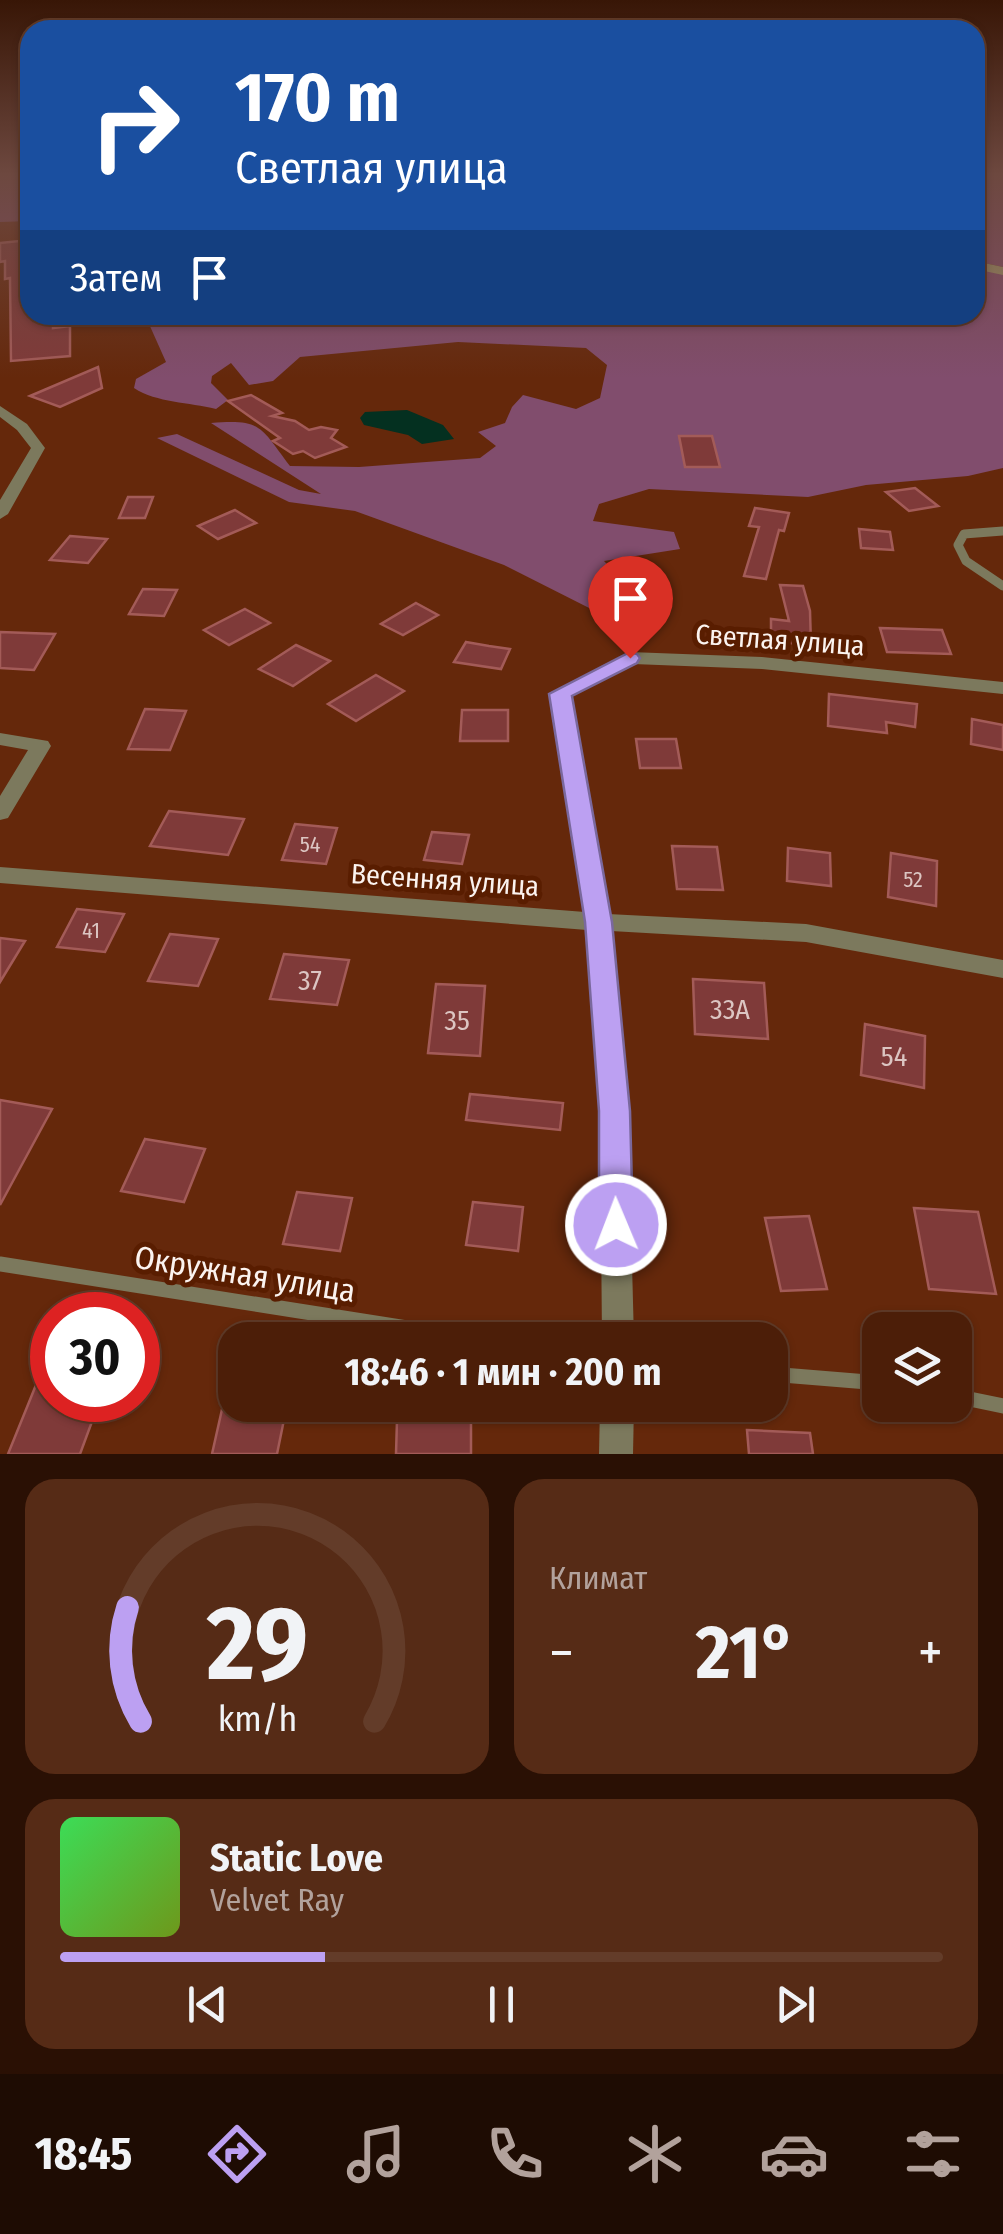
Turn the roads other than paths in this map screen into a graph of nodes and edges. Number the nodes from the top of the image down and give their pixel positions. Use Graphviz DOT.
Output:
graph roads {
  1 [pos="0,410"];
  2 [pos="0,514"];
  3 [pos="1003,531"];
  4 [pos="1003,586"];
  5 [pos="1003,688"];
  6 [pos="0,740"];
  7 [pos="0,812"];
  8 [pos="0,875"];
  9 [pos="598,922"];
  10 [pos="1003,969"];
  11 [pos="0,1264"];
  12 [pos="369,1322"];
  13 [pos="618,1322"];
  14 [pos="788,1375"];
  15 [pos="862,1382"];
  16 [pos="972,1400"];
  17 [pos="1003,1406"];
  18 [pos="617,1422"];
  19 [pos="616,1454"];
  1 -- 2 [label="street"];
  3 -- 4 [label="lane"];
  5 -- 9 [label="street, Светлая улица"];
  6 -- 7 [label="street"];
  8 -- 9 [label="street, Весенняя улица"];
  9 -- 10 [label="street, Весенняя улица"];
  9 -- 13 [label="street"];
  11 -- 12 [label="lane, Окружная улица"];
  14 -- 15 [label="lane"];
  16 -- 17 [label="lane"];
  18 -- 19 [label="street"];
}
